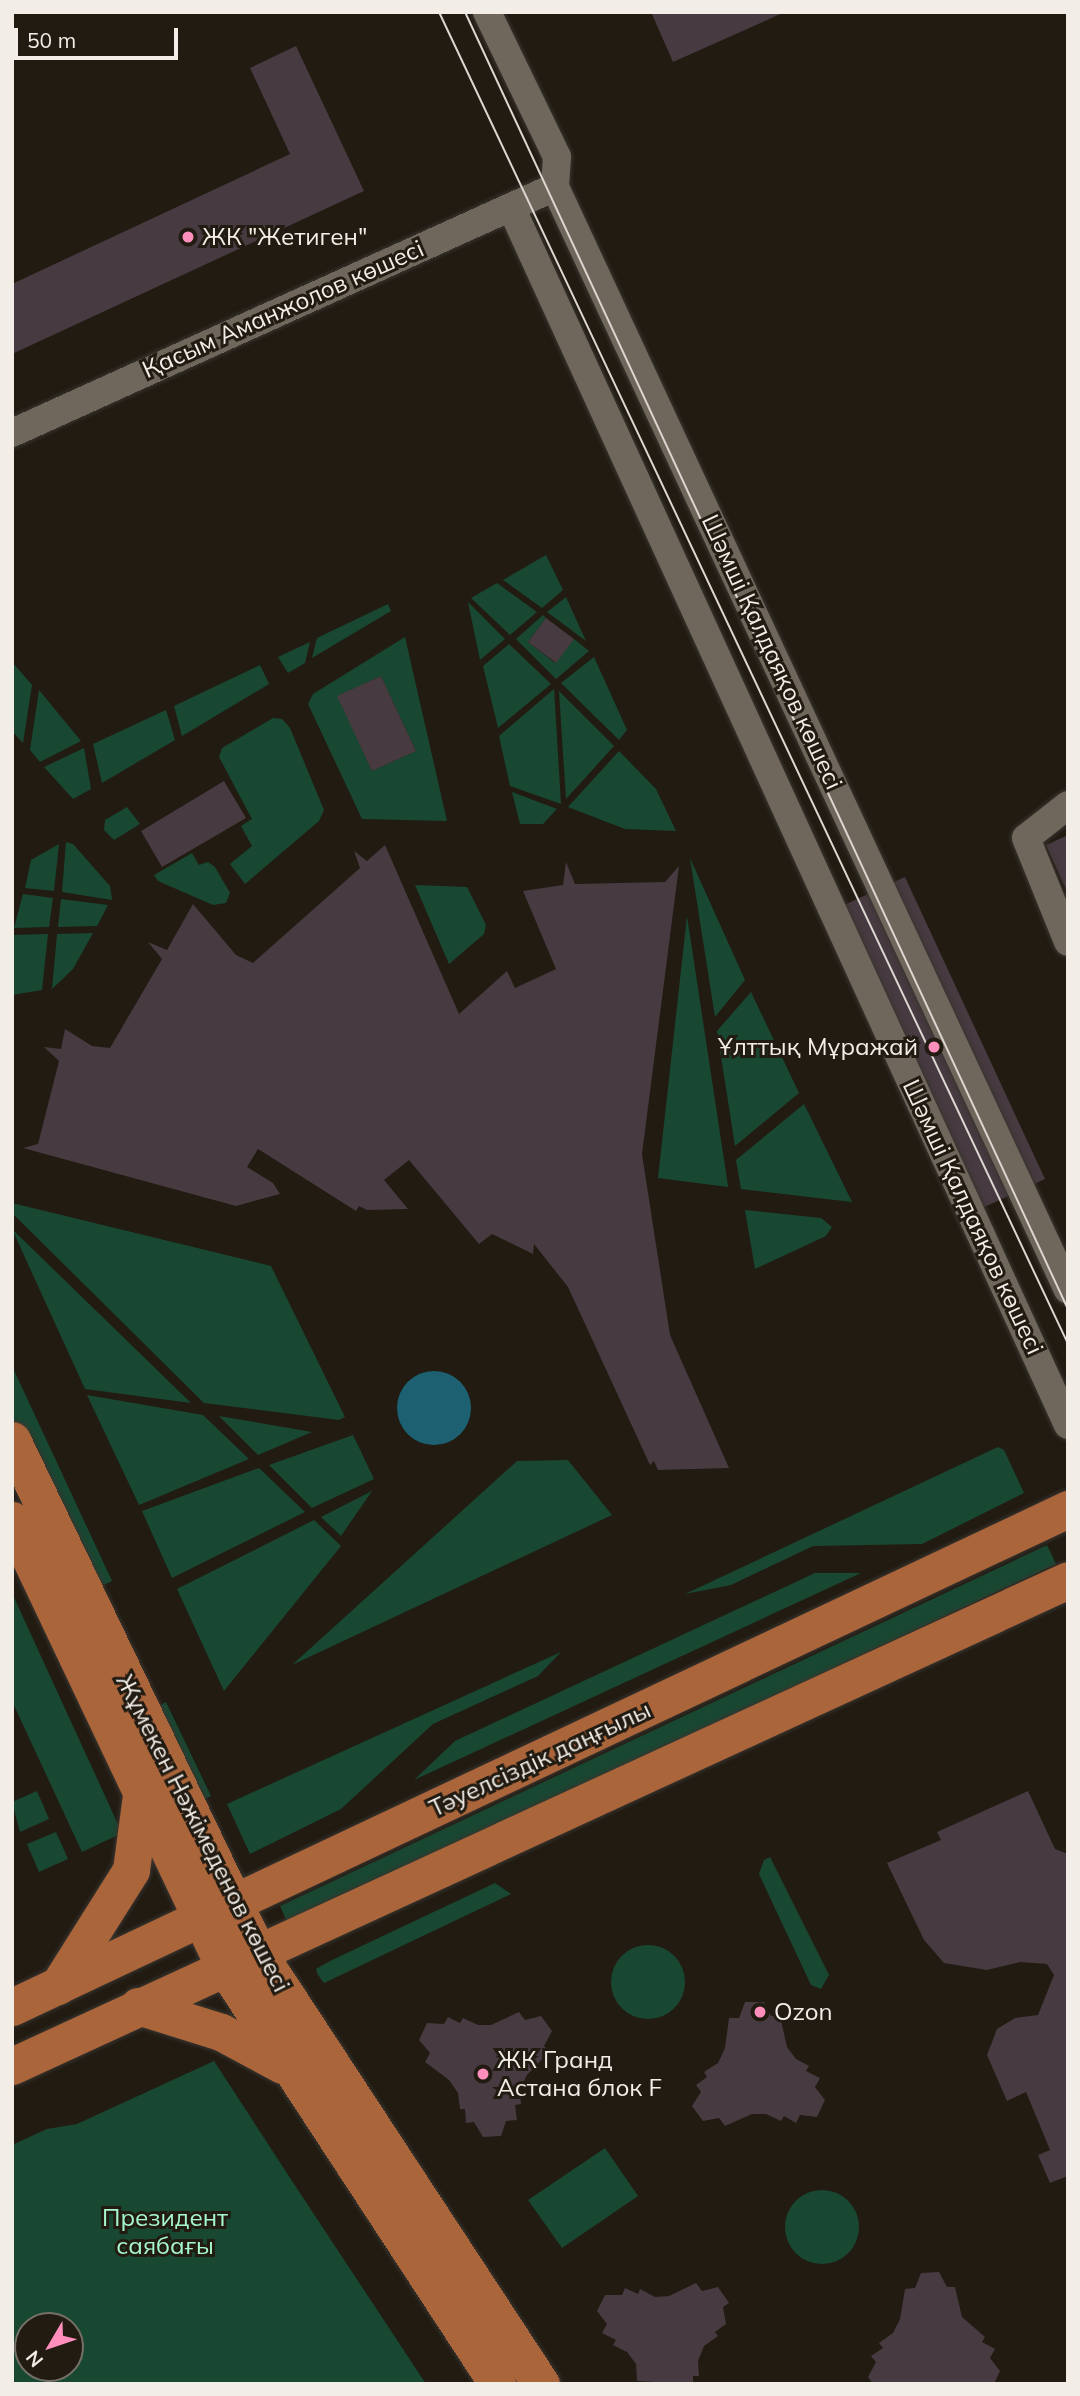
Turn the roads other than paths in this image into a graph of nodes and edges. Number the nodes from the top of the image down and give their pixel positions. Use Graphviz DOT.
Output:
graph roads {
  1 [pos="487,12"];
  2 [pos="555,187"];
  3 [pos="511,207"];
  4 [pos="12,433"];
  5 [pos="1068,804"];
  6 [pos="1068,942"];
  7 [pos="1068,1290"];
  8 [pos="1068,1424"];
  9 [pos="12,1440"];
  10 [pos="1068,1509"];
  11 [pos="12,1520"];
  12 [pos="1068,1580"];
  13 [pos="141,1794"];
  14 [pos="235,1905"];
  15 [pos="201,1920"];
  16 [pos="257,1951"];
  17 [pos="224,1966"];
  18 [pos="58,1986"];
  19 [pos="138,2006"];
  20 [pos="12,2007"];
  21 [pos="12,2066"];
  22 [pos="289,2070"];
  23 [pos="497,2378"];
  24 [pos="541,2384"];
  1 -- 2 [label="street, Шәмші Қалдаяқов көшесі"];
  2 -- 3 [label="street, Қасым Аманжолов көшесі"];
  2 -- 7 [label="street, Шәмші Қалдаяқов көшесі"];
  3 -- 4 [label="street, Қасым Аманжолов көшесі"];
  3 -- 8 [label="street, Шәмші Қалдаяқов көшесі"];
  5 -- 6 [label="street"];
  9 -- 14 [label="main road, Жұмекен Нәжімеденов көшесі"];
  10 -- 14 [label="main road, Тәуелсіздік даңғылы"];
  11 -- 13 [label="main road, Жұмекен Нәжімеденов көшесі"];
  12 -- 16 [label="main road"];
  13 -- 15 [label="main road, Жұмекен Нәжімеденов көшесі"];
  13 -- 18 [label="main road"];
  14 -- 15 [label="main road, Тәуелсіздік даңғылы"];
  14 -- 16 [label="main road, Жұмекен Нәжімеденов көшесі"];
  15 -- 17 [label="main road, Жұмекен Нәжімеденов көшесі"];
  15 -- 18 [label="main road, Тәуелсіздік даңғылы"];
  16 -- 17 [label="main road"];
  16 -- 24 [label="main road, Жұмекен Нәжімеденов көшесі"];
  17 -- 19 [label="main road"];
  17 -- 22 [label="main road, Жұмекен Нәжімеденов көшесі"];
  18 -- 20 [label="main road, Тәуелсіздік даңғылы"];
  19 -- 21 [label="main road"];
  19 -- 22 [label="main road"];
  22 -- 23 [label="main road, Жұмекен Нәжімеденов көшесі"];
}
